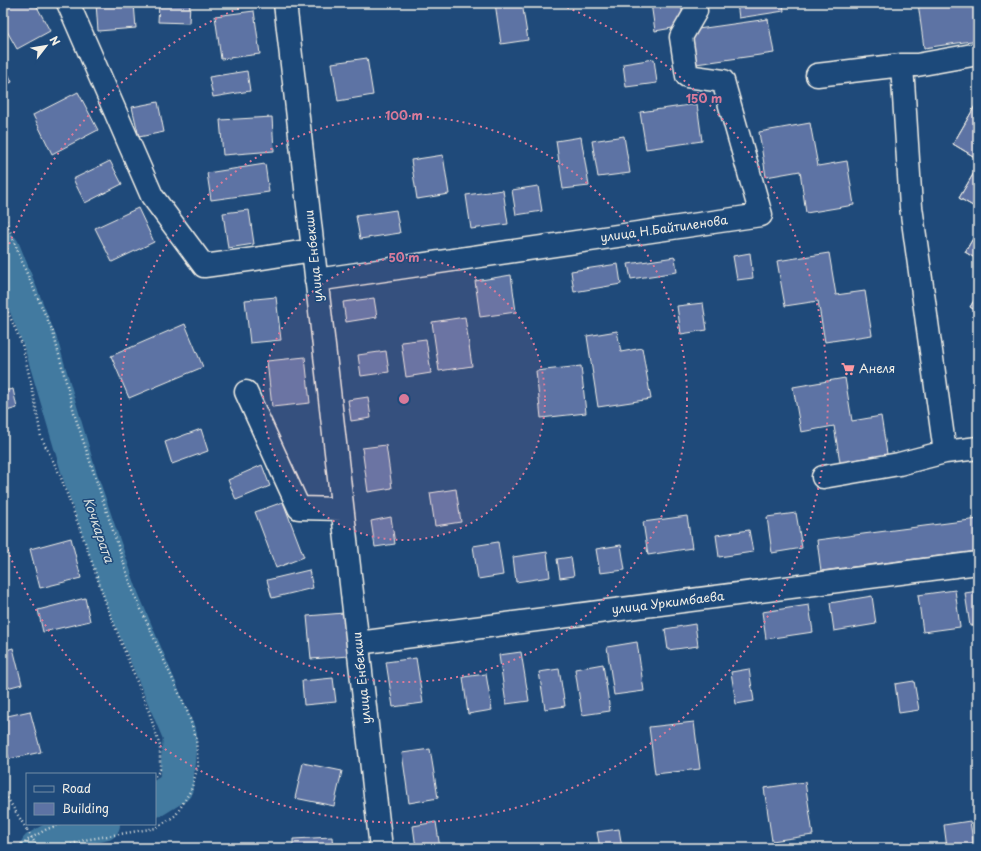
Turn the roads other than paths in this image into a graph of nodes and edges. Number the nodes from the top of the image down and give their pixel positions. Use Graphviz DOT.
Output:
graph roads {
  1 [pos="68,3"];
  2 [pos="285,3"];
  3 [pos="694,3"];
  4 [pos="978,54"];
  5 [pos="902,65"];
  6 [pos="817,75"];
  7 [pos="313,250"];
  8 [pos="316,280"];
  9 [pos="246,392"];
  10 [pos="978,448"];
  11 [pos="945,452"];
  12 [pos="822,477"];
  13 [pos="342,509"];
  14 [pos="978,563"];
  15 [pos="358,643"];
  16 [pos="381,848"];
  1 -- 7 [label="street"];
  2 -- 7 [label="street, улица Енбекши"];
  3 -- 8 [label="street, улица Н.Байтиленова"];
  4 -- 5 [label="street"];
  5 -- 6 [label="street"];
  5 -- 11 [label="street"];
  7 -- 8 [label="street, улица Енбекши"];
  8 -- 13 [label="street, улица Енбекши"];
  9 -- 13 [label="street"];
  10 -- 11 [label="street"];
  11 -- 12 [label="street"];
  13 -- 15 [label="street, улица Енбекши"];
  14 -- 15 [label="street, улица Уркимбаева"];
  15 -- 16 [label="street, улица Енбекши"];
}
